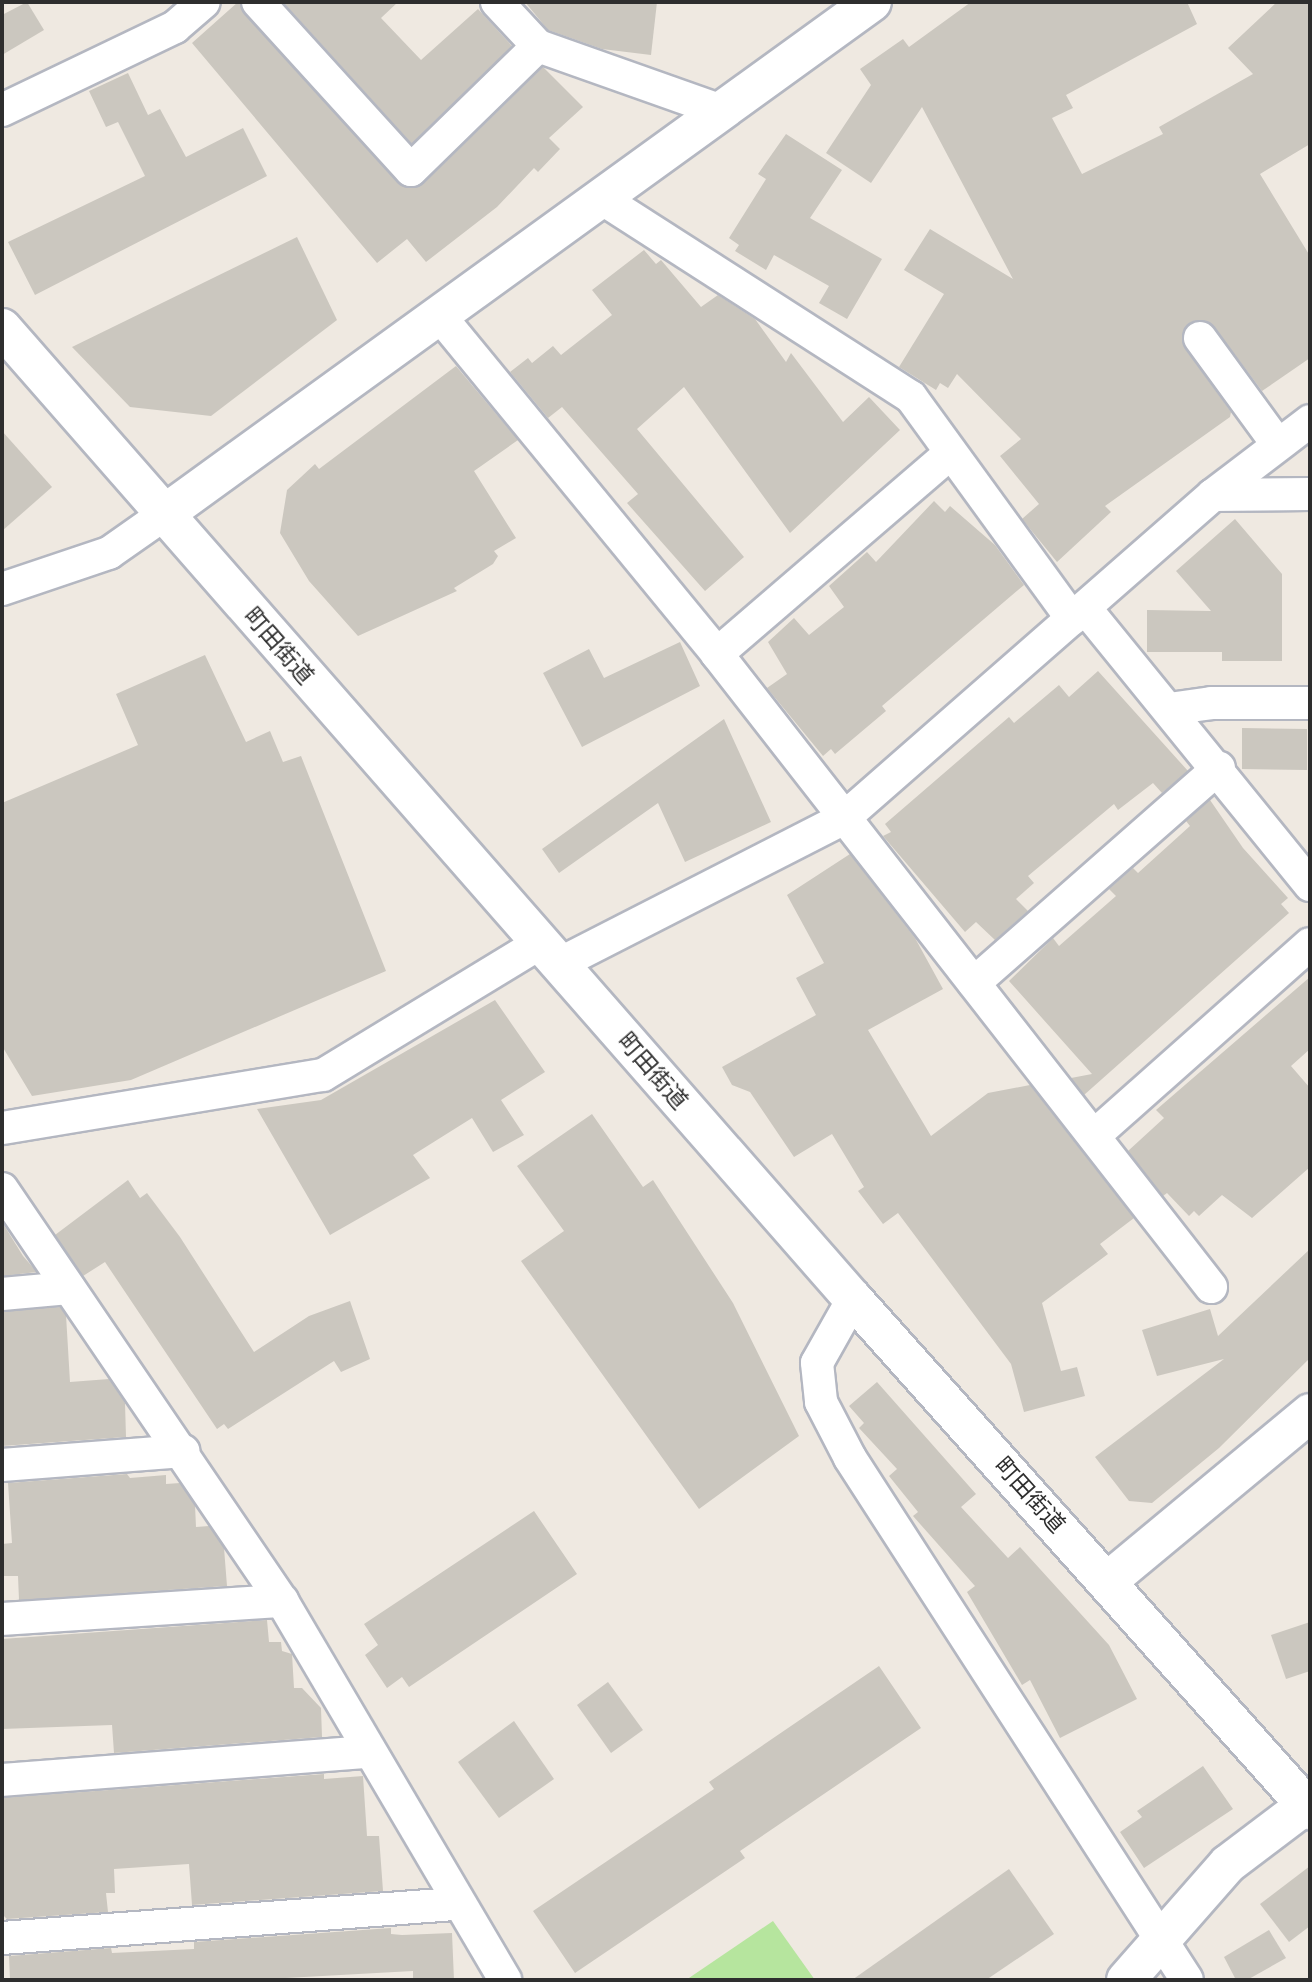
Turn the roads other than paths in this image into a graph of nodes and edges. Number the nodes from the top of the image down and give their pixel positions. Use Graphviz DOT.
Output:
graph roads {
  1 [pos="204,2"];
  2 [pos="258,2"];
  3 [pos="497,2"];
  4 [pos="872,2"];
  5 [pos="537,46"];
  6 [pos="2,110"];
  7 [pos="722,111"];
  8 [pos="601,198"];
  9 [pos="439,315"];
  10 [pos="2,328"];
  11 [pos="1200,338"];
  12 [pos="1310,421"];
  13 [pos="1278,445"];
  14 [pos="951,453"];
  15 [pos="1310,494"];
  16 [pos="1213,495"];
  17 [pos="163,515"];
  18 [pos="2,589"];
  19 [pos="1078,613"];
  20 [pos="717,654"];
  21 [pos="1310,703"];
  22 [pos="1169,709"];
  23 [pos="1219,768"];
  24 [pos="844,818"];
  25 [pos="1310,885"];
  26 [pos="1310,944"];
  27 [pos="549,953"];
  28 [pos="974,984"];
  29 [pos="2,1128"];
  30 [pos="1096,1134"];
  31 [pos="2,1188"];
  32 [pos="1211,1287"];
  33 [pos="69,1288"];
  34 [pos="2,1294"];
  35 [pos="853,1299"];
  36 [pos="1310,1413"];
  37 [pos="183,1451"];
  38 [pos="2,1465"];
  39 [pos="1108,1581"];
  40 [pos="282,1601"];
  41 [pos="2,1619"];
  42 [pos="368,1752"];
  43 [pos="2,1780"];
  44 [pos="1308,1807"];
  45 [pos="459,1904"];
  46 [pos="2,1938"];
  47 [pos="1163,1939"];
  48 [pos="505,1980"];
  49 [pos="1126,1980"];
  50 [pos="1187,1980"];
  1 -- 6 [label="street"];
  2 -- 5 [label="street"];
  3 -- 5 [label="street"];
  4 -- 7 [label="main road"];
  5 -- 7 [label="street"];
  7 -- 8 [label="main road"];
  8 -- 9 [label="main road"];
  8 -- 14 [label="street"];
  9 -- 17 [label="main road"];
  9 -- 20 [label="street"];
  10 -- 17 [label="main road, 町田街道"];
  11 -- 13 [label="street"];
  12 -- 13 [label="street"];
  13 -- 16 [label="street"];
  14 -- 19 [label="street"];
  14 -- 20 [label="street"];
  15 -- 16 [label="street"];
  16 -- 19 [label="street"];
  17 -- 18 [label="street"];
  17 -- 27 [label="main road, 町田街道"];
  19 -- 22 [label="street"];
  19 -- 24 [label="street"];
  20 -- 24 [label="street"];
  21 -- 22 [label="street"];
  22 -- 23 [label="street"];
  23 -- 25 [label="street"];
  23 -- 28 [label="street"];
  24 -- 27 [label="street"];
  24 -- 28 [label="street"];
  26 -- 30 [label="street"];
  27 -- 29 [label="street"];
  27 -- 35 [label="main road, 町田街道"];
  28 -- 30 [label="street"];
  30 -- 32 [label="street"];
  31 -- 33 [label="street"];
  33 -- 34 [label="street"];
  33 -- 37 [label="street"];
  35 -- 39 [label="main road, 町田街道"];
  35 -- 47 [label="street"];
  36 -- 39 [label="main road"];
  37 -- 38 [label="street"];
  37 -- 40 [label="street"];
  39 -- 44 [label="main road, 町田街道"];
  40 -- 41 [label="street"];
  40 -- 42 [label="street"];
  42 -- 43 [label="street"];
  42 -- 45 [label="street"];
  44 -- 47 [label="main road"];
  45 -- 46 [label="street"];
  45 -- 48 [label="street"];
  47 -- 49 [label="main road"];
  47 -- 50 [label="street"];
}
